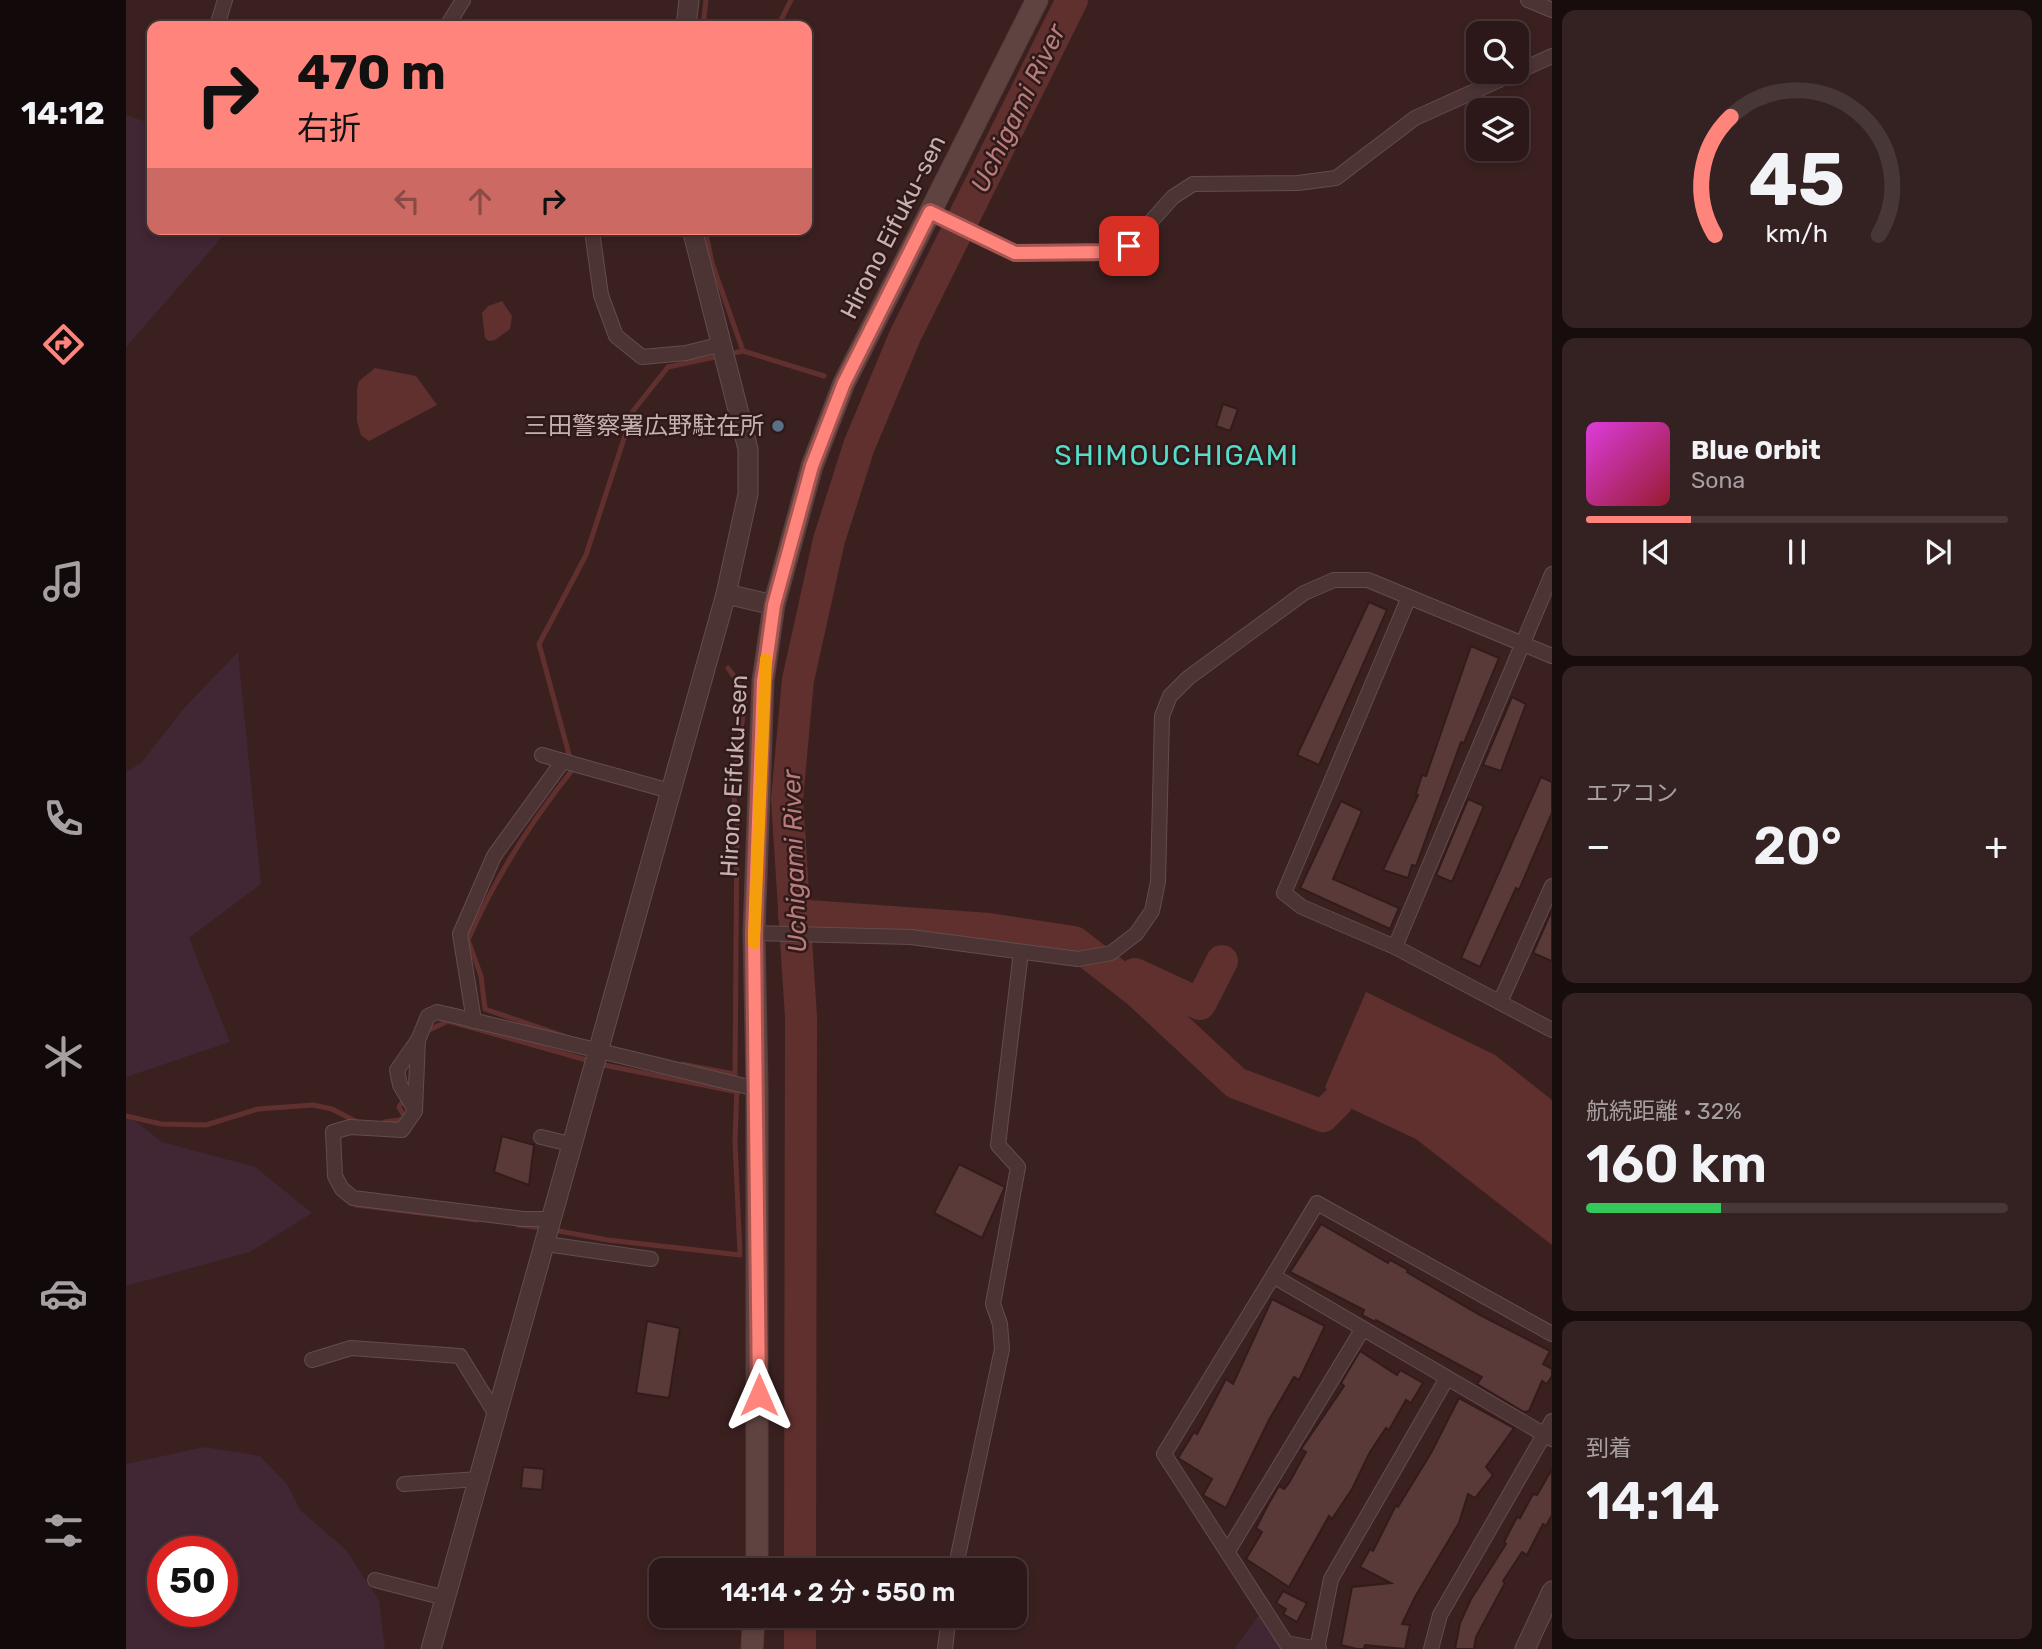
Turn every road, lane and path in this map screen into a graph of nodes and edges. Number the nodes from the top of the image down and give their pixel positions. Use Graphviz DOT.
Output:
graph roads {
  1 [pos="225,0"];
  2 [pos="463,0"];
  3 [pos="689,0"];
  4 [pos="1037,0"];
  5 [pos="1528,0"];
  6 [pos="1552,10"];
  7 [pos="219,21"];
  8 [pos="450,21"];
  9 [pos="687,21"];
  10 [pos="1552,56"];
  11 [pos="1529,67"];
  12 [pos="1490,84"];
  13 [pos="930,212"];
  14 [pos="694,235"];
  15 [pos="593,238"];
  16 [pos="722,344"];
  17 [pos="1552,574"];
  18 [pos="1548,592"];
  19 [pos="726,594"];
  20 [pos="1409,597"];
  21 [pos="774,605"];
  22 [pos="1523,643"];
  23 [pos="1552,656"];
  24 [pos="541,755"];
  25 [pos="563,761"];
  26 [pos="670,791"];
  27 [pos="1552,886"];
  28 [pos="760,933"];
  29 [pos="1395,947"];
  30 [pos="1021,952"];
  31 [pos="1501,1000"];
  32 [pos="474,1021"];
  33 [pos="1552,1030"];
  34 [pos="598,1053"];
  35 [pos="757,1089"];
  36 [pos="541,1137"];
  37 [pos="574,1145"];
  38 [pos="552,1219"];
  39 [pos="546,1244"];
  40 [pos="651,1259"];
  41 [pos="1273,1276"];
  42 [pos="1362,1330"];
  43 [pos="1552,1334"];
  44 [pos="312,1360"];
  45 [pos="1447,1378"];
  46 [pos="496,1416"];
  47 [pos="1552,1420"];
  48 [pos="1548,1437"];
  49 [pos="479,1479"];
  50 [pos="404,1485"];
  51 [pos="1228,1551"];
  52 [pos="757,1558"];
  53 [pos="958,1558"];
  54 [pos="375,1580"];
  55 [pos="1552,1591"];
  56 [pos="445,1598"];
  57 [pos="753,1628"];
  58 [pos="947,1628"];
  59 [pos="431,1649"];
  60 [pos="752,1649"];
  61 [pos="945,1649"];
  62 [pos="1318,1649"];
  63 [pos="1432,1649"];
  64 [pos="1525,1649"];
  1 -- 7 [label="street"];
  2 -- 8 [label="street"];
  3 -- 9 [label="street"];
  4 -- 13 [label="main road, Hirono Eifuku-sen"];
  5 -- 6 [label="street"];
  10 -- 11 [label="street"];
  12 -- 13 [label="street"];
  13 -- 21 [label="main road, Hirono Eifuku-sen"];
  14 -- 16 [label="street"];
  15 -- 16 [label="street"];
  16 -- 19 [label="street"];
  17 -- 18 [label="street"];
  18 -- 22 [label="street"];
  19 -- 21 [label="street"];
  19 -- 26 [label="street"];
  20 -- 22 [label="street"];
  20 -- 29 [label="street"];
  20 -- 30 [label="street"];
  21 -- 28 [label="main road, Hirono Eifuku-sen"];
  22 -- 23 [label="street"];
  22 -- 29 [label="street"];
  24 -- 25 [label="street"];
  25 -- 26 [label="street"];
  25 -- 32 [label="street"];
  26 -- 34 [label="street"];
  27 -- 31 [label="street"];
  28 -- 30 [label="street"];
  28 -- 35 [label="main road, Hirono Eifuku-sen"];
  29 -- 31 [label="street"];
  30 -- 53 [label="street"];
  31 -- 33 [label="street"];
  32 -- 34 [label="street"];
  32 -- 38 [label="street"];
  34 -- 35 [label="street"];
  34 -- 37 [label="street"];
  35 -- 52 [label="main road, Hirono Eifuku-sen"];
  36 -- 37 [label="street"];
  37 -- 38 [label="street"];
  38 -- 39 [label="street"];
  39 -- 40 [label="street"];
  39 -- 46 [label="street"];
  41 -- 42 [label="street"];
  41 -- 43 [label="street"];
  41 -- 51 [label="street"];
  42 -- 45 [label="street"];
  42 -- 51 [label="street"];
  44 -- 46 [label="street"];
  45 -- 48 [label="street"];
  45 -- 62 [label="street"];
  46 -- 49 [label="street"];
  47 -- 48 [label="street"];
  48 -- 63 [label="street"];
  49 -- 50 [label="street"];
  49 -- 56 [label="street"];
  51 -- 62 [label="street"];
  54 -- 56 [label="street"];
  55 -- 64 [label="street"];
  56 -- 59 [label="street"];
  57 -- 60 [label="main road"];
  58 -- 61 [label="street"];
}
